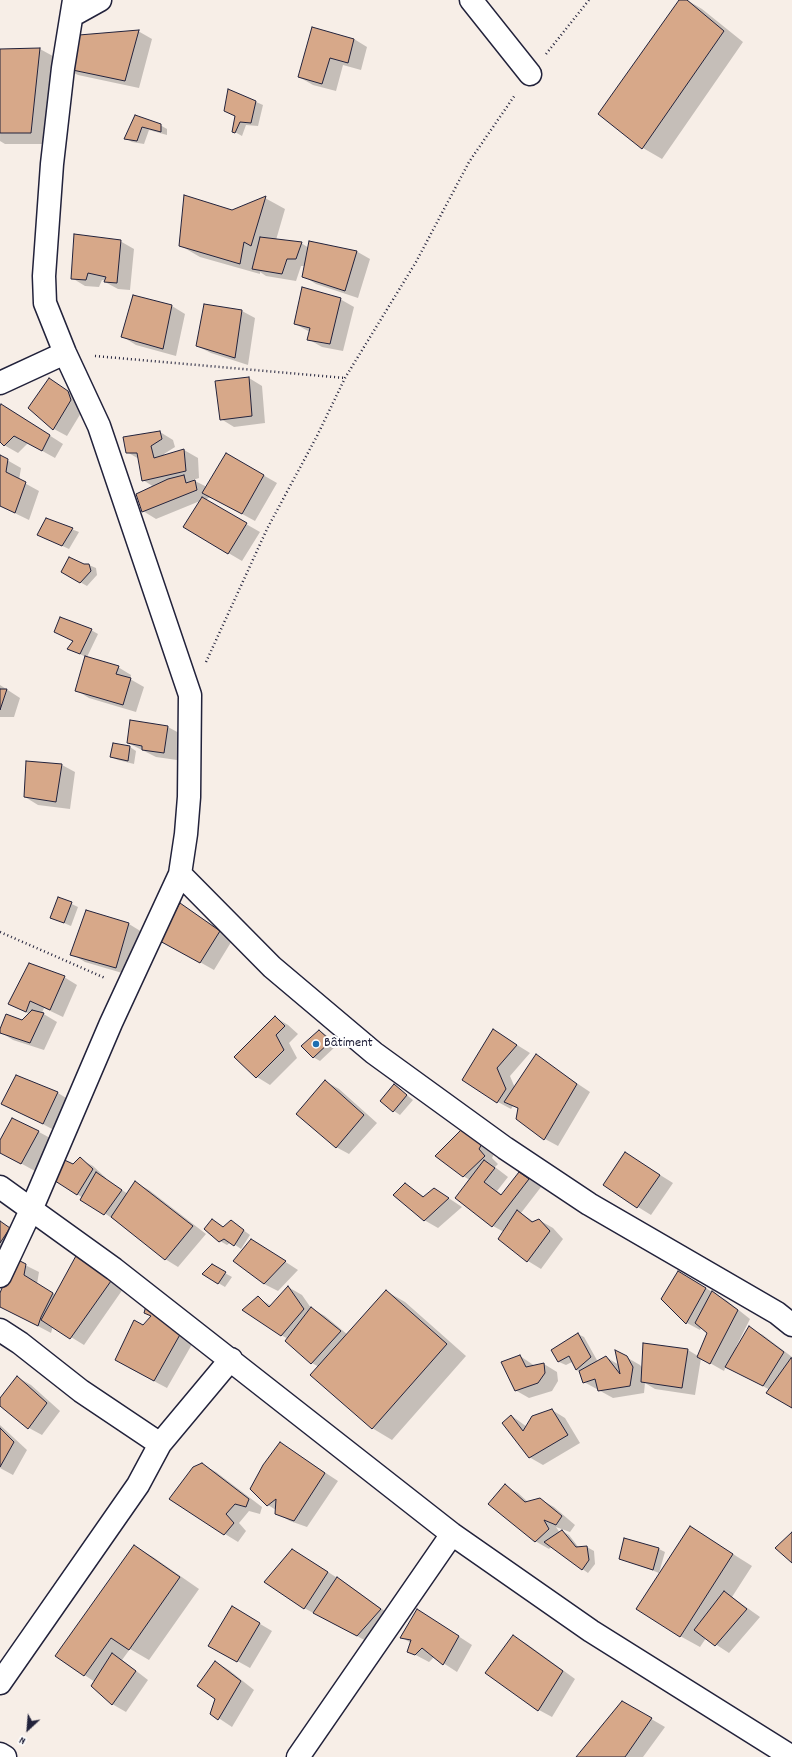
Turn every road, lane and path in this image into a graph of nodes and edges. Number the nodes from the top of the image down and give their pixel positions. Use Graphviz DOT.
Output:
graph roads {
  1 [pos="100,0"];
  2 [pos="471,0"];
  3 [pos="589,0"];
  4 [pos="73,8"];
  5 [pos="530,74"];
  6 [pos="65,353"];
  7 [pos="345,378"];
  8 [pos="0,383"];
  9 [pos="190,695"];
  10 [pos="180,874"];
  11 [pos="0,932"];
  12 [pos="128,987"];
  13 [pos="0,1187"];
  14 [pos="32,1210"];
  15 [pos="0,1276"];
  16 [pos="792,1325"];
  17 [pos="0,1330"];
  18 [pos="231,1359"];
  19 [pos="160,1444"];
  20 [pos="452,1534"];
  21 [pos="0,1683"];
  22 [pos="0,1754"];
  23 [pos="792,1756"];
  24 [pos="5,1757"];
  25 [pos="298,1757"];
  1 -- 4 [label="street"];
  2 -- 5 [label="street"];
  3 -- 5 [label="path"];
  4 -- 6 [label="street"];
  5 -- 7 [label="path"];
  6 -- 7 [label="path"];
  6 -- 8 [label="street"];
  6 -- 9 [label="street"];
  7 -- 9 [label="path"];
  9 -- 10 [label="street"];
  10 -- 12 [label="street"];
  10 -- 16 [label="street"];
  11 -- 12 [label="path"];
  12 -- 14 [label="street"];
  13 -- 14 [label="street"];
  14 -- 15 [label="street"];
  14 -- 18 [label="street"];
  17 -- 19 [label="street"];
  18 -- 19 [label="street"];
  18 -- 20 [label="street"];
  19 -- 21 [label="street"];
  20 -- 23 [label="street"];
  20 -- 25 [label="street"];
  22 -- 24 [label="street"];
}
